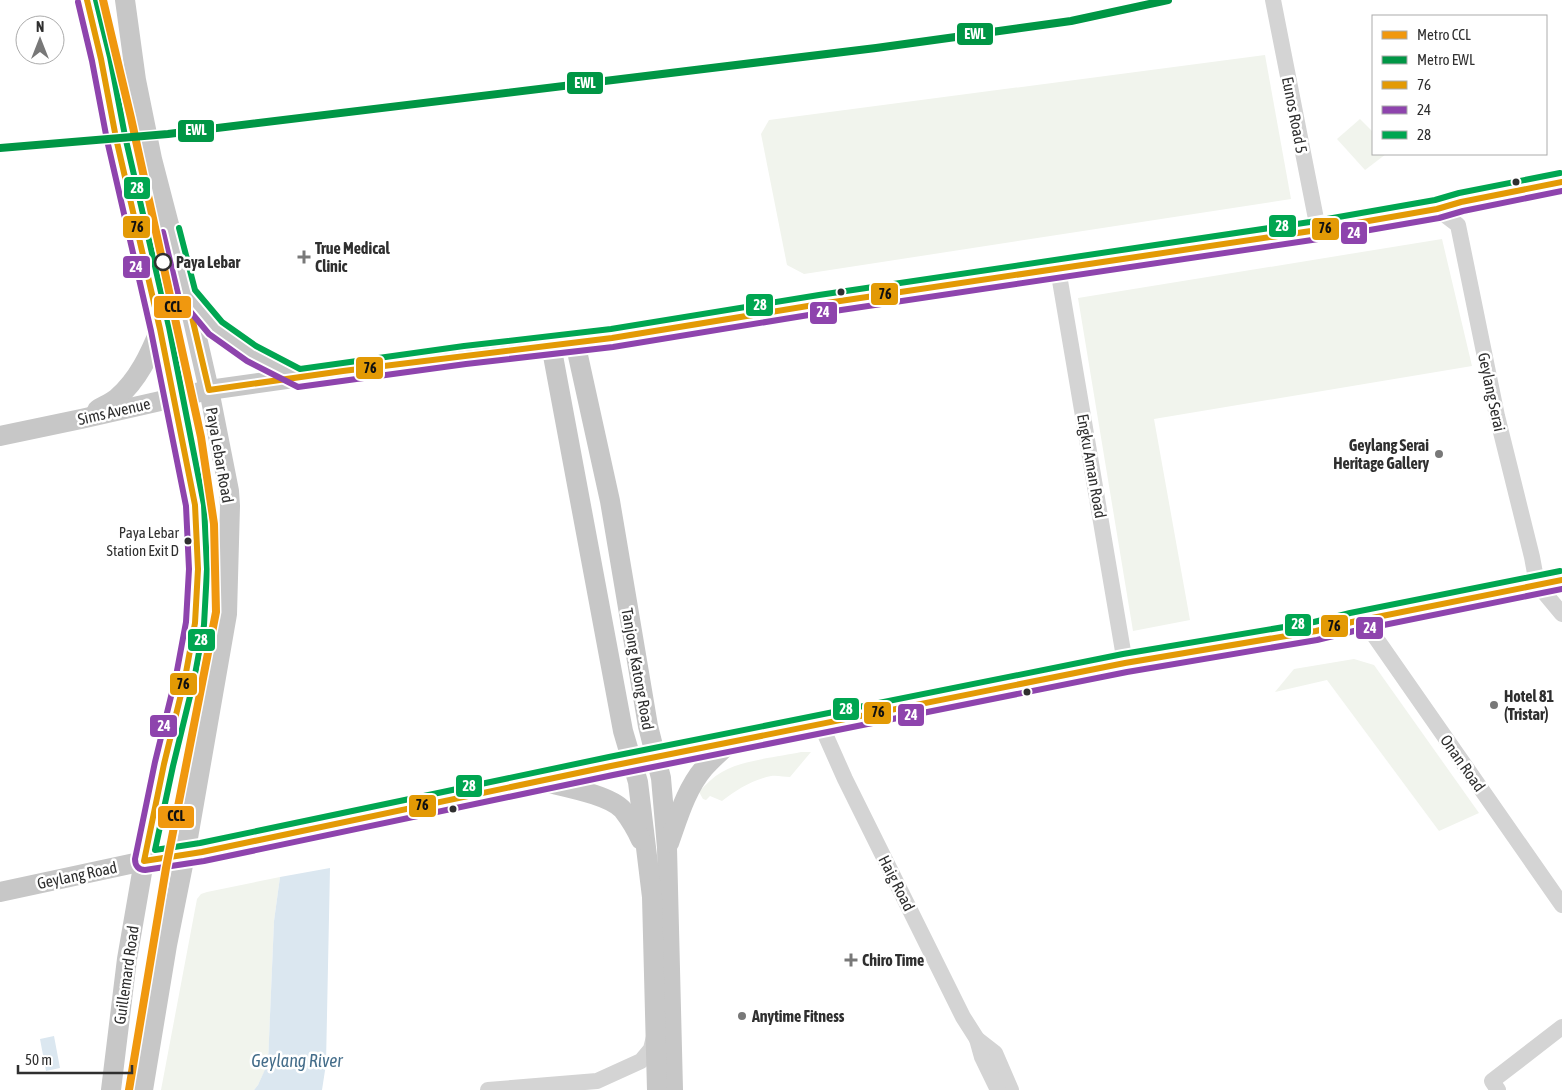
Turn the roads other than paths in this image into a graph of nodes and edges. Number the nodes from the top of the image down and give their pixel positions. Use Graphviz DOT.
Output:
graph roads {
  1 [pos="87,0"];
  2 [pos="125,0"];
  3 [pos="1273,0"];
  4 [pos="1562,182"];
  5 [pos="1437,208"];
  6 [pos="1318,230"];
  7 [pos="1058,269"];
  8 [pos="187,294"];
  9 [pos="160,330"];
  10 [pos="575,342"];
  11 [pos="551,345"];
  12 [pos="298,378"];
  13 [pos="209,390"];
  14 [pos="174,398"];
  15 [pos="81,419"];
  16 [pos="0,436"];
  17 [pos="1562,580"];
  18 [pos="1537,584"];
  19 [pos="1562,614"];
  20 [pos="1364,621"];
  21 [pos="1125,663"];
  22 [pos="821,725"];
  23 [pos="730,743"];
  24 [pos="654,758"];
  25 [pos="632,762"];
  26 [pos="541,781"];
  27 [pos="667,848"];
  28 [pos="646,852"];
  29 [pos="185,855"];
  30 [pos="144,861"];
  31 [pos="0,892"];
  32 [pos="1562,905"];
  33 [pos="656,1027"];
  34 [pos="1562,1027"];
  35 [pos="977,1039"];
  36 [pos="598,1082"];
  37 [pos="111,1090"];
  38 [pos="143,1090"];
  39 [pos="488,1090"];
  40 [pos="614,1090"];
  41 [pos="657,1090"];
  42 [pos="673,1090"];
  43 [pos="998,1090"];
  44 [pos="1011,1090"];
  45 [pos="1498,1090"];
  1 -- 9 [label="main road, Paya Lebar Road"];
  2 -- 8 [label="main road, Paya Lebar Road"];
  3 -- 6 [label="street, Eunos Road 5"];
  4 -- 5 [label="main road, Sims Avenue"];
  5 -- 6 [label="main road, Sims Avenue"];
  5 -- 18 [label="street, Geylang Serai"];
  6 -- 7 [label="main road, Sims Avenue"];
  7 -- 10 [label="main road, Sims Avenue"];
  7 -- 21 [label="street, Engku Aman Road"];
  8 -- 12 [label="main road"];
  8 -- 13 [label="main road, Paya Lebar Road"];
  9 -- 14 [label="main road, Paya Lebar Road"];
  9 -- 15 [label="main road"];
  10 -- 11 [label="main road, Sims Avenue"];
  10 -- 24 [label="main road, Tanjong Katong Road"];
  11 -- 12 [label="main road, Sims Avenue"];
  11 -- 25 [label="main road, Tanjong Katong Road"];
  12 -- 13 [label="main road, Sims Avenue"];
  13 -- 14 [label="main road, Sims Avenue"];
  13 -- 29 [label="main road, Paya Lebar Road"];
  14 -- 15 [label="main road, Sims Avenue"];
  14 -- 30 [label="main road, Paya Lebar Road"];
  15 -- 16 [label="main road, Sims Avenue"];
  17 -- 18 [label="main road, Geylang Road"];
  18 -- 19 [label="street"];
  18 -- 20 [label="main road, Geylang Road"];
  20 -- 21 [label="main road, Geylang Road"];
  20 -- 32 [label="street, Onan Road"];
  21 -- 22 [label="main road, Geylang Road"];
  22 -- 23 [label="main road, Geylang Road"];
  22 -- 35 [label="street, Haig Road"];
  23 -- 24 [label="main road, Geylang Road"];
  23 -- 27 [label="main road"];
  24 -- 25 [label="main road, Geylang Road"];
  24 -- 27 [label="main road, Tanjong Katong Road"];
  25 -- 26 [label="main road, Geylang Road"];
  25 -- 28 [label="main road, Tanjong Katong Road"];
  26 -- 28 [label="main road"];
  26 -- 29 [label="main road, Geylang Road"];
  27 -- 42 [label="main road, Tanjong Katong Road"];
  28 -- 33 [label="main road, Tanjong Katong Road"];
  29 -- 30 [label="main road, Geylang Road"];
  29 -- 38 [label="main road, Guillemard Road"];
  30 -- 31 [label="main road, Geylang Road"];
  30 -- 37 [label="main road, Guillemard Road"];
  33 -- 36 [label="street"];
  33 -- 41 [label="main road, Tanjong Katong Road"];
  34 -- 45 [label="street"];
  35 -- 43 [label="street, Haig Road"];
  35 -- 44 [label="street, Haig Road"];
  36 -- 39 [label="street"];
  36 -- 40 [label="street"];
}
